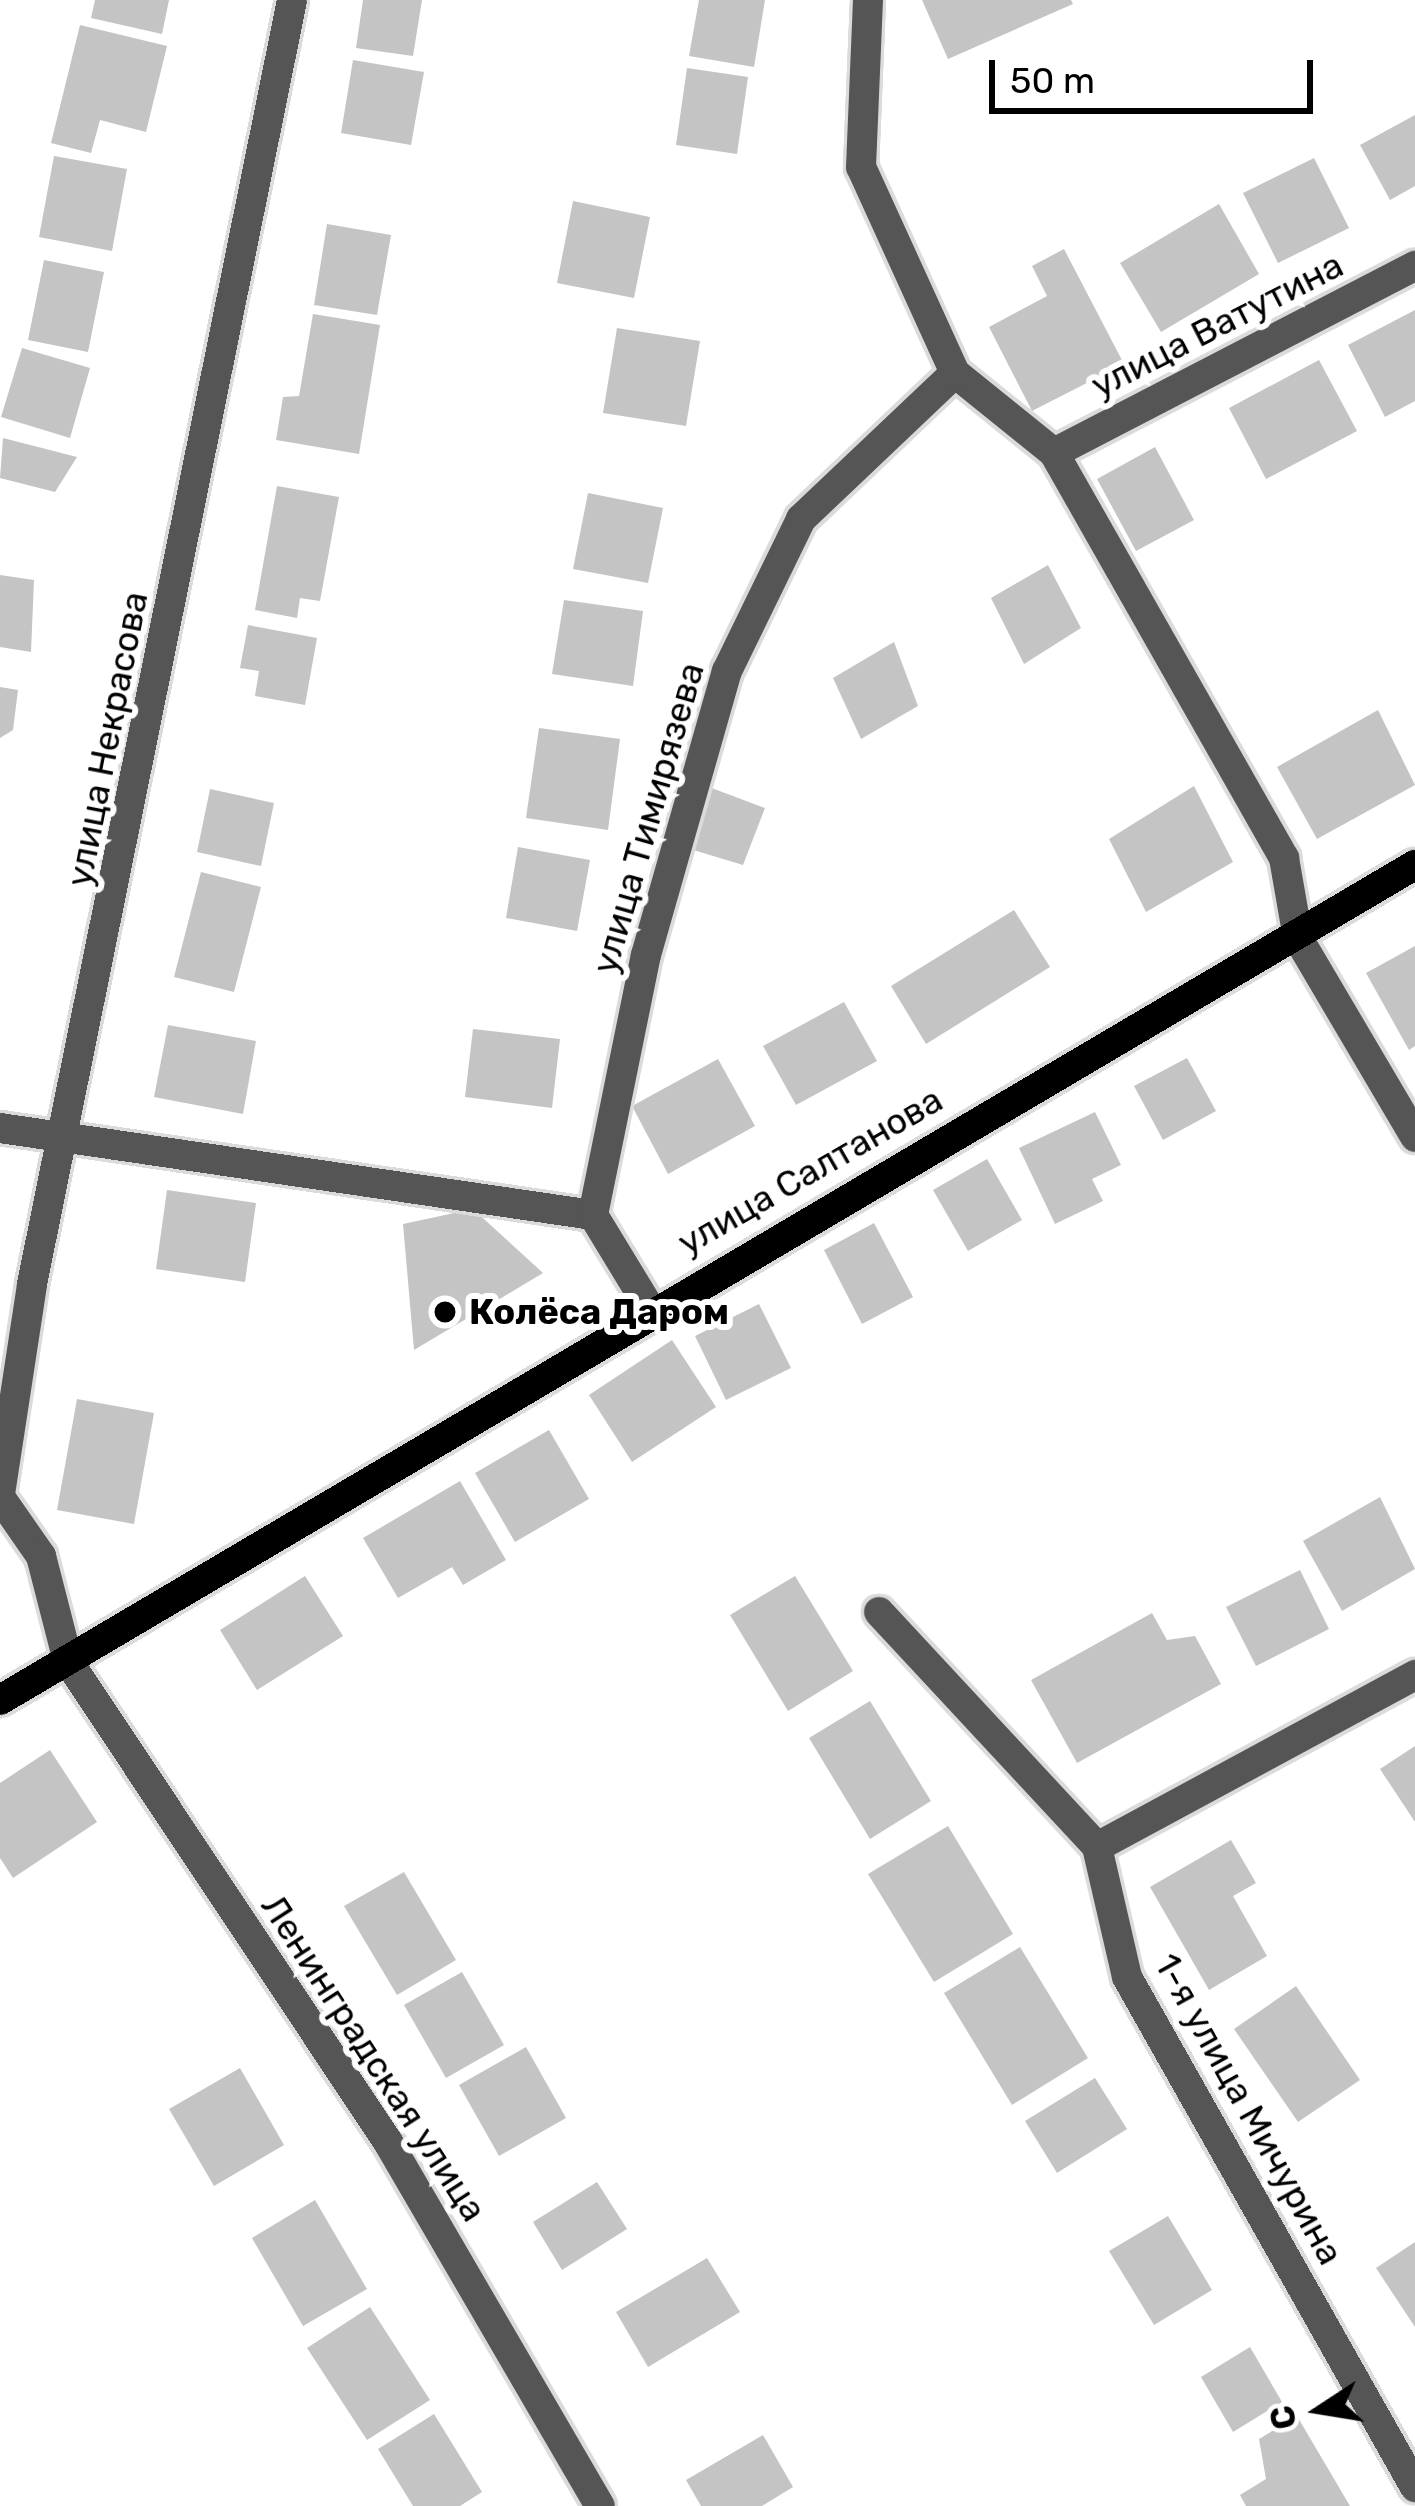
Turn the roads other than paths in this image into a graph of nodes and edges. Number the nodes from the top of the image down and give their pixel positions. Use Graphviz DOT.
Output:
graph roads {
  1 [pos="292,0"];
  2 [pos="869,0"];
  3 [pos="1415,266"];
  4 [pos="955,373"];
  5 [pos="1054,453"];
  6 [pos="1415,865"];
  7 [pos="1298,938"];
  8 [pos="0,1128"];
  9 [pos="70,1132"];
  10 [pos="1415,1137"];
  11 [pos="593,1215"];
  12 [pos="649,1307"];
  13 [pos="0,1496"];
  14 [pos="879,1612"];
  15 [pos="68,1661"];
  16 [pos="1415,1675"];
  17 [pos="0,1700"];
  18 [pos="1097,1847"];
  19 [pos="1415,2487"];
  20 [pos="1415,2498"];
  21 [pos="601,2506"];
  22 [pos="1401,2506"];
  1 -- 9 [label="street, улица Некрасова"];
  2 -- 4 [label="street"];
  3 -- 5 [label="street, улица Ватутина"];
  4 -- 5 [label="street"];
  4 -- 11 [label="street, улица Тимирязева"];
  5 -- 7 [label="street"];
  6 -- 7 [label="main road, улица Салтанова"];
  7 -- 10 [label="street"];
  7 -- 12 [label="main road, улица Салтанова"];
  8 -- 9 [label="street"];
  9 -- 11 [label="street"];
  9 -- 13 [label="street, улица Некрасова"];
  11 -- 12 [label="street"];
  12 -- 15 [label="main road, улица Салтанова"];
  13 -- 15 [label="street, улица Некрасова"];
  14 -- 18 [label="street, 1-я улица Мичурина"];
  15 -- 17 [label="main road, улица Салтанова"];
  15 -- 21 [label="street, Ленинградская улица"];
  16 -- 18 [label="street"];
  18 -- 19 [label="street, 1-я улица Мичурина"];
  20 -- 22 [label="street"];
}
